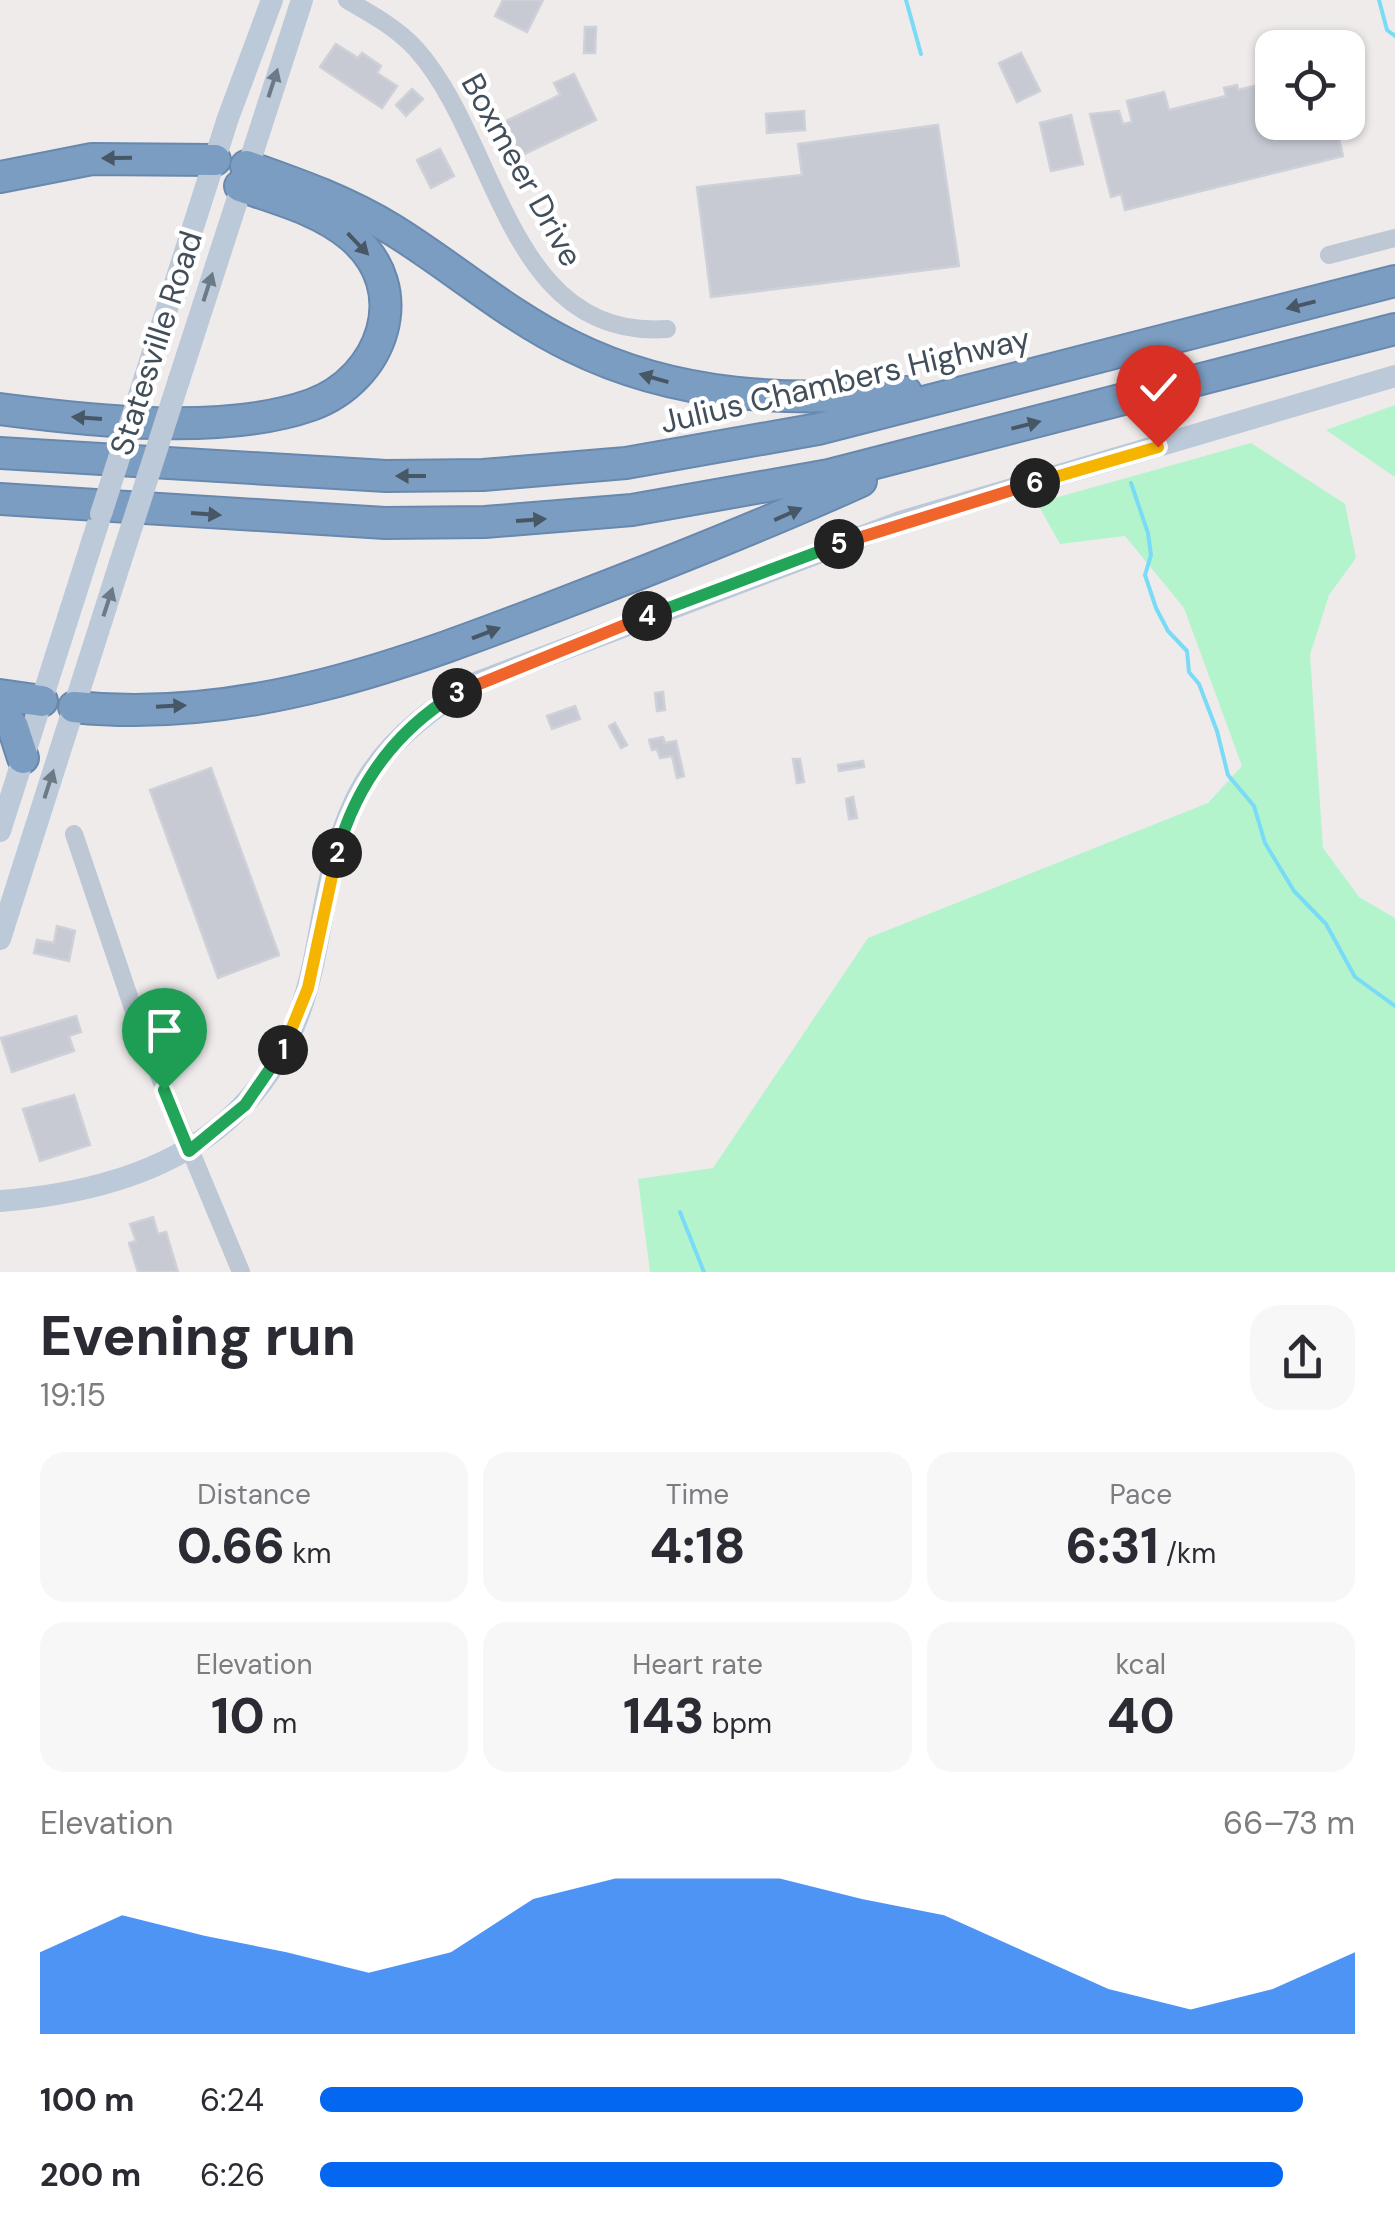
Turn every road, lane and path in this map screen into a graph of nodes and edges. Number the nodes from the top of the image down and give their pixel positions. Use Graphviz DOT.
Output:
graph roads {
  1 [pos="272,0"];
  2 [pos="302,0"];
  3 [pos="347,0"];
  4 [pos="215,160"];
  5 [pos="243,176"];
  6 [pos="0,177"];
  7 [pos="1395,238"];
  8 [pos="1329,255"];
  9 [pos="1395,280"];
  10 [pos="667,329"];
  11 [pos="1395,330"];
  12 [pos="1395,376"];
  13 [pos="994,384"];
  14 [pos="0,409"];
  15 [pos="0,434"];
  16 [pos="932,449"];
  17 [pos="0,452"];
  18 [pos="124,461"];
  19 [pos="0,498"];
  20 [pos="109,507"];
  21 [pos="0,514"];
  22 [pos="0,696"];
  23 [pos="42,701"];
  24 [pos="74,707"];
  25 [pos="0,712"];
  26 [pos="23,758"];
  27 [pos="0,831"];
  28 [pos="74,834"];
  29 [pos="0,939"];
  30 [pos="189,1151"];
  31 [pos="0,1201"];
  32 [pos="241,1272"];
  1 -- 4 [label="main road"];
  5 -- 2 [label="main road, Statesville Road, one-way"];
  3 -- 10 [label="street, Boxmeer Drive"];
  4 -- 5 [label="main road"];
  4 -- 6 [label="highway, one-way"];
  4 -- 23 [label="main road, bridge"];
  13 -- 5 [label="highway, one-way"];
  5 -- 14 [label="highway, one-way"];
  24 -- 5 [label="main road, Statesville Road, one-way, bridge"];
  7 -- 8 [label="street"];
  9 -- 13 [label="highway, Julius Chambers Highway, one-way"];
  16 -- 11 [label="highway, one-way"];
  12 -- 30 [label="main road"];
  13 -- 18 [label="highway, Julius Chambers Highway, one-way"];
  15 -- 18 [label="highway"];
  20 -- 16 [label="highway, one-way"];
  24 -- 16 [label="highway, one-way"];
  17 -- 18 [label="highway, Julius Chambers Highway"];
  19 -- 20 [label="highway"];
  20 -- 21 [label="highway"];
  22 -- 23 [label="highway"];
  23 -- 24 [label="main road"];
  23 -- 26 [label="main road"];
  29 -- 24 [label="main road, Statesville Road, one-way"];
  25 -- 26 [label="highway"];
  26 -- 27 [label="main road"];
  28 -- 30 [label="street"];
  30 -- 31 [label="main road"];
  30 -- 32 [label="street"];
}
